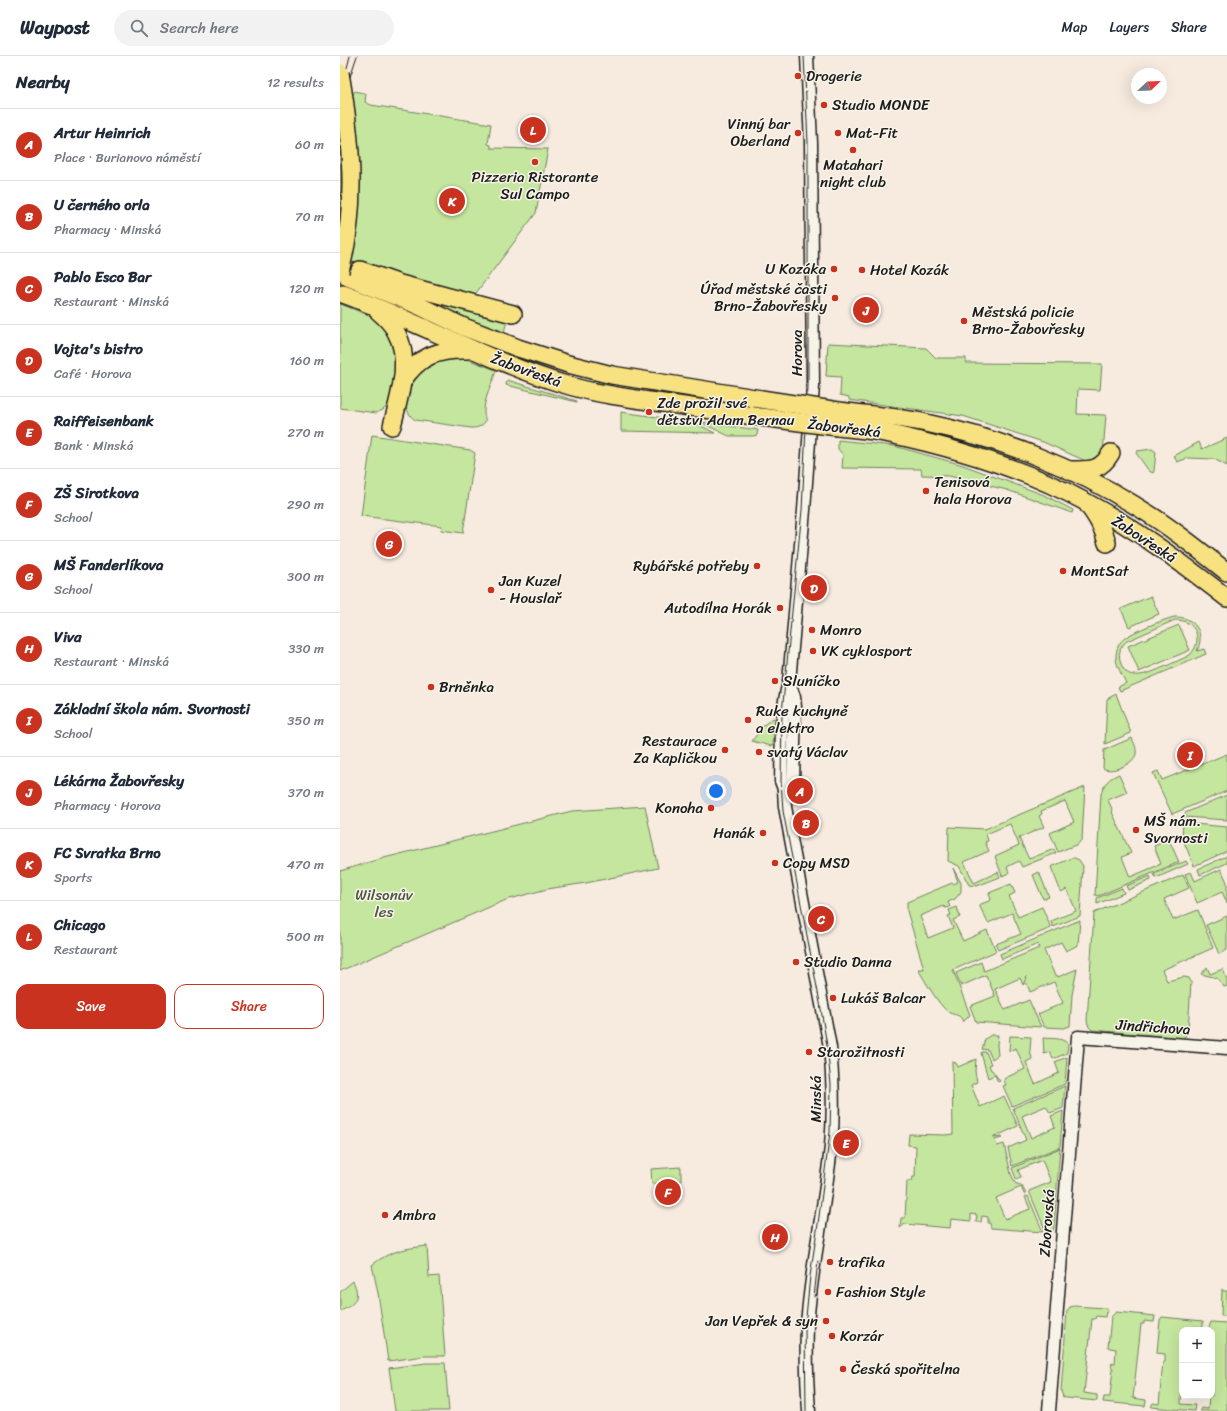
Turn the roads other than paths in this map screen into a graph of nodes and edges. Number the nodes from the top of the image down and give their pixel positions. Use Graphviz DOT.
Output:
graph roads {
  1 [pos="807,56"];
  2 [pos="340,73"];
  3 [pos="346,272"];
  4 [pos="369,274"];
  5 [pos="343,294"];
  6 [pos="415,304"];
  7 [pos="372,305"];
  8 [pos="513,314"];
  9 [pos="473,350"];
  10 [pos="402,382"];
  11 [pos="839,419"];
  12 [pos="392,426"];
  13 [pos="1111,453"];
  14 [pos="1067,470"];
  15 [pos="1084,500"];
  16 [pos="1107,544"];
  17 [pos="1227,572"];
  18 [pos="1227,598"];
  19 [pos="789,682"];
  20 [pos="786,696"];
  21 [pos="784,789"];
  22 [pos="1078,1037"];
  23 [pos="1227,1048"];
  24 [pos="808,1411"];
  25 [pos="1049,1411"];
  1 -- 19 [label="street, Horova"];
  2 -- 3 [label="highway, bridge"];
  3 -- 4 [label="highway"];
  3 -- 6 [label="highway, Žabovřeská"];
  4 -- 6 [label="highway"];
  4 -- 8 [label="highway"];
  5 -- 7 [label="highway, Žabovřeská"];
  6 -- 11 [label="highway, Žabovřeská, bridge"];
  7 -- 9 [label="highway, Žabovřeská"];
  7 -- 10 [label="highway"];
  9 -- 10 [label="highway"];
  9 -- 11 [label="highway, Žabovřeská, bridge"];
  10 -- 12 [label="highway"];
  11 -- 14 [label="highway, Žabovřeská"];
  11 -- 15 [label="highway, Žabovřeská"];
  13 -- 14 [label="highway"];
  14 -- 17 [label="highway, Žabovřeská"];
  15 -- 16 [label="highway"];
  15 -- 18 [label="highway, Žabovřeská"];
  19 -- 20 [label="street, Horova"];
  19 -- 21 [label="street"];
  20 -- 21 [label="street, Minská"];
  21 -- 24 [label="street, Minská"];
  22 -- 23 [label="street, Jindřichova"];
  22 -- 25 [label="street, Zborovská"];
}
